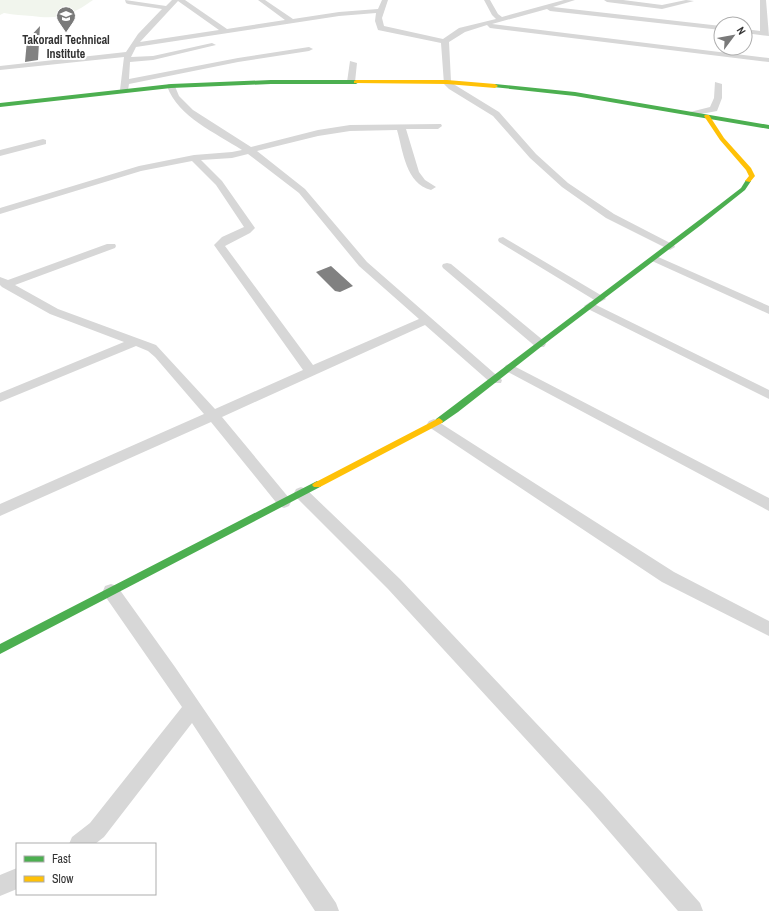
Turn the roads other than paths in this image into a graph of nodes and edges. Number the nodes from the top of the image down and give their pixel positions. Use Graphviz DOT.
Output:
graph roads {
  1 [pos="128,0"];
  2 [pos="176,0"];
  3 [pos="181,0"];
  4 [pos="385,0"];
  5 [pos="487,0"];
  6 [pos="572,0"];
  7 [pos="607,0"];
  8 [pos="691,0"];
  9 [pos="763,0"];
  10 [pos="263,1"];
  11 [pos="272,1"];
  12 [pos="167,8"];
  13 [pos="542,8"];
  14 [pos="381,11"];
  15 [pos="500,20"];
  16 [pos="291,22"];
  17 [pos="483,25"];
  18 [pos="713,27"];
  19 [pos="225,31"];
  20 [pos="753,32"];
  21 [pos="766,33"];
  22 [pos="445,42"];
  23 [pos="136,45"];
  24 [pos="212,45"];
  25 [pos="309,49"];
  26 [pos="128,57"];
  27 [pos="769,60"];
  28 [pos="353,63"];
  29 [pos="0,68"];
  30 [pos="351,82"];
  31 [pos="447,82"];
  32 [pos="718,84"];
  33 [pos="125,86"];
  34 [pos="171,86"];
  35 [pos="0,106"];
  36 [pos="693,114"];
  37 [pos="707,116"];
  38 [pos="438,126"];
  39 [pos="401,127"];
  40 [pos="769,127"];
  41 [pos="43,142"];
  42 [pos="250,150"];
  43 [pos="0,153"];
  44 [pos="194,158"];
  45 [pos="431,187"];
  46 [pos="0,211"];
  47 [pos="503,240"];
  48 [pos="111,246"];
  49 [pos="670,248"];
  50 [pos="656,258"];
  51 [pos="447,266"];
  52 [pos="3,283"];
  53 [pos="600,299"];
  54 [pos="590,306"];
  55 [pos="769,310"];
  56 [pos="426,320"];
  57 [pos="136,342"];
  58 [pos="540,344"];
  59 [pos="510,368"];
  60 [pos="310,370"];
  61 [pos="496,380"];
  62 [pos="769,395"];
  63 [pos="0,398"];
  64 [pos="212,414"];
  65 [pos="434,424"];
  66 [pos="301,493"];
  67 [pos="284,502"];
  68 [pos="769,505"];
  69 [pos="0,510"];
  70 [pos="111,591"];
  71 [pos="769,628"];
  72 [pos="0,648"];
  73 [pos="192,708"];
  74 [pos="80,843"];
  75 [pos="16,878"];
  76 [pos="0,886"];
  77 [pos="328,911"];
  78 [pos="692,911"];
  1 -- 12 [label="street"];
  2 -- 12 [label="street"];
  3 -- 19 [label="street"];
  4 -- 14 [label="street"];
  5 -- 15 [label="street"];
  6 -- 13 [label="street"];
  7 -- 8 [label="street"];
  9 -- 21 [label="street"];
  10 -- 11 [label="street"];
  10 -- 16 [label="street"];
  12 -- 23 [label="street"];
  13 -- 15 [label="street"];
  13 -- 18 [label="street"];
  14 -- 16 [label="street"];
  14 -- 22 [label="street"];
  15 -- 17 [label="street"];
  16 -- 19 [label="street"];
  17 -- 22 [label="street"];
  17 -- 27 [label="street"];
  19 -- 23 [label="street"];
  20 -- 21 [label="street"];
  22 -- 31 [label="street"];
  23 -- 26 [label="street"];
  24 -- 26 [label="street"];
  25 -- 33 [label="street"];
  26 -- 29 [label="street"];
  26 -- 33 [label="street"];
  28 -- 30 [label="street"];
  30 -- 31 [label="street"];
  30 -- 34 [label="street"];
  31 -- 36 [label="street"];
  31 -- 49 [label="street"];
  32 -- 36 [label="street"];
  33 -- 34 [label="street"];
  33 -- 35 [label="street"];
  34 -- 42 [label="street"];
  36 -- 37 [label="street"];
  37 -- 40 [label="street"];
  37 -- 49 [label="street"];
  38 -- 39 [label="street"];
  39 -- 42 [label="street"];
  39 -- 45 [label="street"];
  41 -- 43 [label="street"];
  42 -- 44 [label="street"];
  42 -- 56 [label="street"];
  44 -- 46 [label="street"];
  44 -- 60 [label="street"];
  47 -- 53 [label="street"];
  48 -- 52 [label="street"];
  49 -- 50 [label="street"];
  50 -- 53 [label="street"];
  50 -- 55 [label="street"];
  51 -- 58 [label="street"];
  52 -- 57 [label="street"];
  53 -- 54 [label="street"];
  54 -- 58 [label="street"];
  54 -- 62 [label="street"];
  56 -- 60 [label="street"];
  56 -- 61 [label="street"];
  57 -- 63 [label="street"];
  57 -- 64 [label="street"];
  58 -- 59 [label="street"];
  59 -- 61 [label="street"];
  59 -- 68 [label="street"];
  60 -- 64 [label="street"];
  61 -- 65 [label="street"];
  64 -- 67 [label="street"];
  64 -- 69 [label="street"];
  65 -- 66 [label="street"];
  65 -- 71 [label="street"];
  66 -- 67 [label="street"];
  66 -- 78 [label="street"];
  67 -- 70 [label="street"];
  70 -- 72 [label="street"];
  70 -- 73 [label="street"];
  73 -- 74 [label="street"];
  73 -- 77 [label="street"];
  75 -- 76 [label="street"];
}
